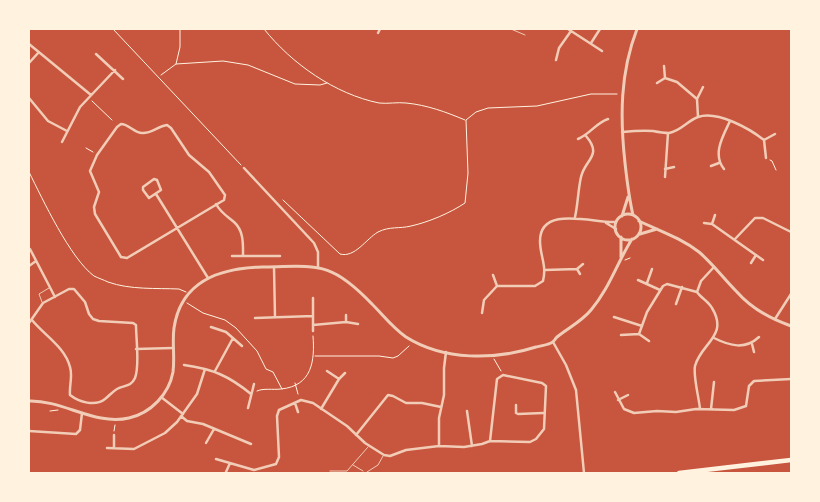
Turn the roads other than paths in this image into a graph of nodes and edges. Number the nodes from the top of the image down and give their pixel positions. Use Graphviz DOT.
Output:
graph roads {
  1 [pos="380,29"];
  2 [pos="511,29"];
  3 [pos="600,29"];
  4 [pos="637,29"];
  5 [pos="569,30"];
  6 [pos="378,33"];
  7 [pos="525,35"];
  8 [pos="591,43"];
  9 [pos="29,44"];
  10 [pos="602,51"];
  11 [pos="38,52"];
  12 [pos="96,54"];
  13 [pos="556,60"];
  14 [pos="29,63"];
  15 [pos="664,66"];
  16 [pos="115,70"];
  17 [pos="665,78"];
  18 [pos="123,79"];
  19 [pos="657,83"];
  20 [pos="702,87"];
  21 [pos="91,95"];
  22 [pos="29,98"];
  23 [pos="697,99"];
  24 [pos="698,117"];
  25 [pos="608,119"];
  26 [pos="730,121"];
  27 [pos="67,131"];
  28 [pos="622,132"];
  29 [pos="668,133"];
  30 [pos="775,134"];
  31 [pos="586,136"];
  32 [pos="578,139"];
  33 [pos="764,140"];
  34 [pos="62,142"];
  35 [pos="766,158"];
  36 [pos="720,163"];
  37 [pos="711,166"];
  38 [pos="674,167"];
  39 [pos="244,168"];
  40 [pos="664,169"];
  41 [pos="724,169"];
  42 [pos="665,177"];
  43 [pos="156,194"];
  44 [pos="628,197"];
  45 [pos="216,204"];
  46 [pos="633,215"];
  47 [pos="715,215"];
  48 [pos="622,216"];
  49 [pos="576,218"];
  50 [pos="640,221"];
  51 [pos="616,222"];
  52 [pos="606,223"];
  53 [pos="704,223"];
  54 [pos="712,224"];
  55 [pos="177,227"];
  56 [pos="657,229"];
  57 [pos="616,230"];
  58 [pos="790,231"];
  59 [pos="638,235"];
  60 [pos="621,237"];
  61 [pos="632,239"];
  62 [pos="735,239"];
  63 [pos="30,249"];
  64 [pos="756,255"];
  65 [pos="232,256"];
  66 [pos="243,256"];
  67 [pos="280,256"];
  68 [pos="622,257"];
  69 [pos="763,260"];
  70 [pos="36,261"];
  71 [pos="751,263"];
  72 [pos="582,264"];
  73 [pos="29,266"];
  74 [pos="274,267"];
  75 [pos="714,267"];
  76 [pos="318,268"];
  77 [pos="577,269"];
  78 [pos="652,269"];
  79 [pos="545,270"];
  80 [pos="580,274"];
  81 [pos="493,275"];
  82 [pos="208,278"];
  83 [pos="638,280"];
  84 [pos="647,283"];
  85 [pos="497,286"];
  86 [pos="49,287"];
  87 [pos="682,287"];
  88 [pos="660,290"];
  89 [pos="697,292"];
  90 [pos="791,294"];
  91 [pos="54,297"];
  92 [pos="313,298"];
  93 [pos="43,303"];
  94 [pos="676,304"];
  95 [pos="482,312"];
  96 [pos="346,315"];
  97 [pos="313,316"];
  98 [pos="274,317"];
  99 [pos="614,317"];
  100 [pos="255,318"];
  101 [pos="775,319"];
  102 [pos="30,322"];
  103 [pos="346,322"];
  104 [pos="358,324"];
  105 [pos="313,325"];
  106 [pos="642,326"];
  107 [pos="791,326"];
  108 [pos="212,327"];
  109 [pos="313,331"];
  110 [pos="621,334"];
  111 [pos="639,334"];
  112 [pos="759,337"];
  113 [pos="233,338"];
  114 [pos="714,338"];
  115 [pos="649,341"];
  116 [pos="553,342"];
  117 [pos="752,344"];
  118 [pos="242,346"];
  119 [pos="136,348"];
  120 [pos="173,348"];
  121 [pos="446,352"];
  122 [pos="754,352"];
  123 [pos="184,365"];
  124 [pos="205,369"];
  125 [pos="215,371"];
  126 [pos="327,371"];
  127 [pos="345,373"];
  128 [pos="339,379"];
  129 [pos="791,379"];
  130 [pos="714,382"];
  131 [pos="254,384"];
  132 [pos="615,392"];
  133 [pos="251,394"];
  134 [pos="628,395"];
  135 [pos="161,397"];
  136 [pos="618,400"];
  137 [pos="29,401"];
  138 [pos="295,404"];
  139 [pos="516,405"];
  140 [pos="441,407"];
  141 [pos="248,408"];
  142 [pos="322,409"];
  143 [pos="700,409"];
  144 [pos="711,409"];
  145 [pos="468,411"];
  146 [pos="298,412"];
  147 [pos="82,413"];
  148 [pos="543,413"];
  149 [pos="182,415"];
  150 [pos="214,428"];
  151 [pos="29,431"];
  152 [pos="114,435"];
  153 [pos="356,436"];
  154 [pos="490,441"];
  155 [pos="206,443"];
  156 [pos="251,444"];
  157 [pos="370,445"];
  158 [pos="439,446"];
  159 [pos="472,446"];
  160 [pos="107,448"];
  161 [pos="114,448"];
  162 [pos="384,455"];
  163 [pos="216,459"];
  164 [pos="791,460"];
  165 [pos="230,463"];
  166 [pos="352,465"];
  167 [pos="330,471"];
  168 [pos="363,471"];
  169 [pos="226,472"];
  170 [pos="367,472"];
  171 [pos="584,473"];
  172 [pos="679,473"];
  1 -- 6 [label="street"];
  2 -- 7 [label="lane"];
  3 -- 8 [label="street"];
  4 -- 28 [label="street"];
  5 -- 8 [label="street"];
  5 -- 13 [label="street"];
  8 -- 10 [label="street"];
  9 -- 11 [label="street"];
  11 -- 14 [label="street"];
  11 -- 21 [label="street"];
  12 -- 16 [label="street"];
  15 -- 17 [label="street"];
  16 -- 18 [label="street"];
  16 -- 21 [label="street"];
  17 -- 19 [label="street"];
  17 -- 23 [label="street"];
  20 -- 23 [label="street"];
  21 -- 27 [label="street"];
  22 -- 27 [label="street"];
  23 -- 24 [label="street"];
  24 -- 26 [label="street"];
  24 -- 29 [label="street"];
  25 -- 31 [label="street"];
  26 -- 33 [label="street"];
  26 -- 36 [label="street"];
  27 -- 34 [label="street"];
  28 -- 29 [label="street"];
  28 -- 44 [label="street"];
  29 -- 40 [label="street"];
  30 -- 33 [label="street"];
  31 -- 32 [label="street"];
  31 -- 49 [label="street"];
  33 -- 35 [label="street"];
  36 -- 37 [label="street"];
  36 -- 41 [label="street"];
  38 -- 40 [label="street"];
  39 -- 76 [label="street"];
  40 -- 42 [label="street"];
  43 -- 43 [label="street"];
  43 -- 55 [label="street"];
  44 -- 46 [label="street"];
  44 -- 48 [label="street"];
  45 -- 55 [label="street"];
  45 -- 55 [label="street"];
  45 -- 66 [label="street"];
  46 -- 48 [label="street"];
  46 -- 50 [label="street"];
  47 -- 54 [label="street"];
  48 -- 51 [label="street"];
  49 -- 52 [label="street"];
  49 -- 79 [label="street"];
  50 -- 56 [label="street"];
  50 -- 59 [label="street"];
  51 -- 52 [label="street"];
  51 -- 57 [label="street"];
  52 -- 57 [label="street"];
  53 -- 54 [label="street"];
  54 -- 62 [label="street"];
  55 -- 82 [label="street"];
  56 -- 59 [label="street"];
  56 -- 75 [label="street"];
  57 -- 60 [label="street"];
  58 -- 62 [label="street"];
  59 -- 61 [label="street"];
  60 -- 61 [label="street"];
  60 -- 68 [label="street"];
  61 -- 68 [label="street"];
  62 -- 64 [label="street"];
  63 -- 70 [label="street"];
  64 -- 69 [label="street"];
  64 -- 71 [label="street"];
  65 -- 66 [label="street"];
  66 -- 67 [label="street"];
  68 -- 116 [label="street"];
  70 -- 73 [label="street"];
  70 -- 86 [label="street"];
  72 -- 77 [label="street"];
  74 -- 76 [label="street"];
  74 -- 82 [label="street"];
  74 -- 98 [label="street"];
  75 -- 89 [label="street"];
  75 -- 101 [label="street"];
  76 -- 121 [label="street"];
  77 -- 79 [label="street"];
  77 -- 80 [label="street"];
  78 -- 84 [label="street"];
  79 -- 85 [label="street"];
  81 -- 85 [label="street"];
  82 -- 120 [label="street"];
  83 -- 84 [label="street"];
  84 -- 88 [label="street"];
  85 -- 95 [label="street"];
  86 -- 91 [label="street"];
  86 -- 93 [label="lane"];
  87 -- 88 [label="street"];
  87 -- 89 [label="street"];
  87 -- 94 [label="street"];
  88 -- 106 [label="street"];
  89 -- 114 [label="street"];
  90 -- 101 [label="street"];
  91 -- 93 [label="street"];
  91 -- 119 [label="street"];
  92 -- 97 [label="street"];
  93 -- 102 [label="street"];
  96 -- 103 [label="street"];
  97 -- 98 [label="street"];
  97 -- 105 [label="street"];
  98 -- 100 [label="street"];
  99 -- 106 [label="street"];
  101 -- 107 [label="street"];
  102 -- 119 [label="street"];
  103 -- 104 [label="street"];
  103 -- 105 [label="street"];
  105 -- 109 [label="street"];
  106 -- 111 [label="street"];
  108 -- 113 [label="street"];
  110 -- 111 [label="street"];
  111 -- 115 [label="street"];
  112 -- 117 [label="street"];
  113 -- 118 [label="street"];
  113 -- 125 [label="street"];
  114 -- 117 [label="street"];
  114 -- 143 [label="street"];
  116 -- 121 [label="street"];
  116 -- 171 [label="street"];
  117 -- 122 [label="street"];
  119 -- 120 [label="street"];
  120 -- 135 [label="street"];
  121 -- 140 [label="street"];
  123 -- 124 [label="street"];
  124 -- 125 [label="street"];
  124 -- 149 [label="street"];
  125 -- 133 [label="street"];
  126 -- 128 [label="street"];
  127 -- 128 [label="street"];
  128 -- 142 [label="street"];
  129 -- 144 [label="street"];
  130 -- 144 [label="street"];
  131 -- 133 [label="street"];
  132 -- 136 [label="street"];
  133 -- 141 [label="street"];
  134 -- 136 [label="street"];
  135 -- 147 [label="street"];
  135 -- 149 [label="street"];
  136 -- 143 [label="street"];
  137 -- 147 [label="street"];
  138 -- 142 [label="street"];
  138 -- 146 [label="street"];
  138 -- 165 [label="street"];
  139 -- 148 [label="street"];
  140 -- 153 [label="street"];
  140 -- 158 [label="street"];
  142 -- 153 [label="street"];
  143 -- 144 [label="street"];
  145 -- 159 [label="street"];
  147 -- 151 [label="street"];
  148 -- 154 [label="street"];
  148 -- 154 [label="street"];
  149 -- 150 [label="street"];
  149 -- 161 [label="street"];
  150 -- 155 [label="street"];
  150 -- 156 [label="street"];
  152 -- 161 [label="street"];
  153 -- 157 [label="street"];
  154 -- 159 [label="street"];
  157 -- 162 [label="street"];
  157 -- 166 [label="lane"];
  158 -- 159 [label="street"];
  158 -- 162 [label="street"];
  160 -- 161 [label="street"];
  162 -- 170 [label="lane"];
  163 -- 165 [label="street"];
  164 -- 172 [label="highway"];
  165 -- 169 [label="street"];
  166 -- 167 [label="lane"];
  166 -- 168 [label="lane"];
}
